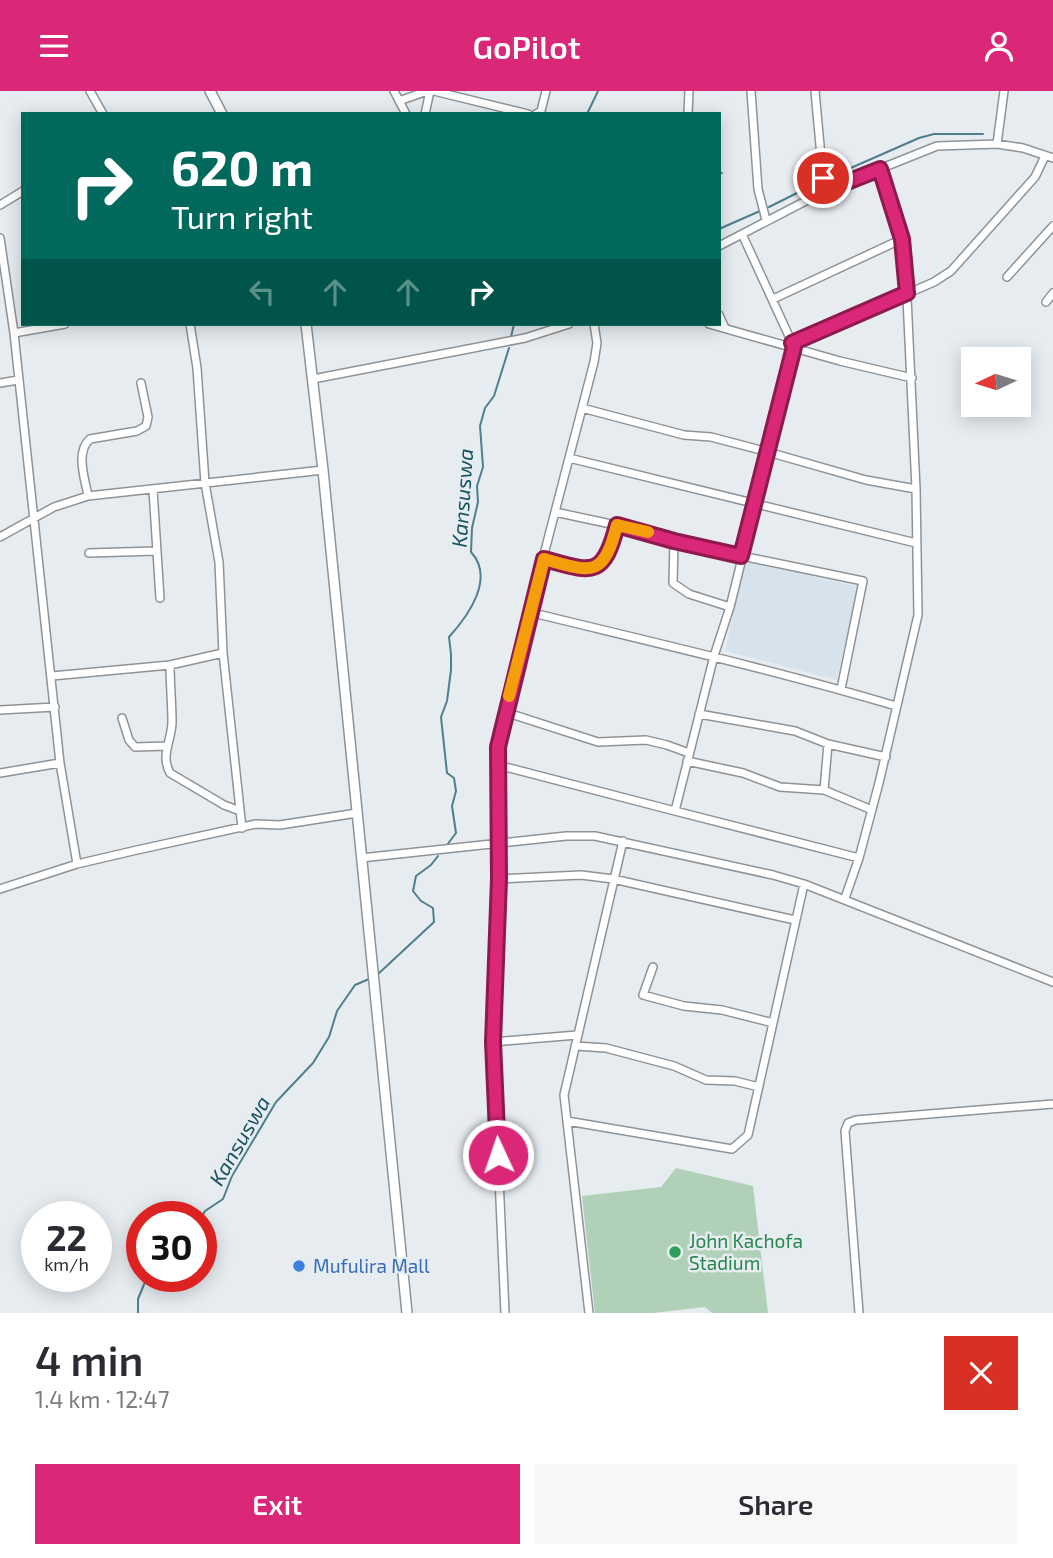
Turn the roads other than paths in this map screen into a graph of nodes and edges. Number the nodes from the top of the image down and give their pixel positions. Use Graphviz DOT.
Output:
graph roads {
  1 [pos="90,91"];
  2 [pos="210,91"];
  3 [pos="394,91"];
  4 [pos="430,91"];
  5 [pos="546,91"];
  6 [pos="689,91"];
  7 [pos="751,91"];
  8 [pos="815,91"];
  9 [pos="1004,91"];
  10 [pos="399,101"];
  11 [pos="102,112"];
  12 [pos="221,112"];
  13 [pos="405,112"];
  14 [pos="425,112"];
  15 [pos="519,112"];
  16 [pos="539,112"];
  17 [pos="688,112"];
  18 [pos="997,143"];
  19 [pos="1049,157"];
  20 [pos="880,169"];
  21 [pos="827,190"];
  22 [pos="21,192"];
  23 [pos="0,205"];
  24 [pos="766,220"];
  25 [pos="1053,226"];
  26 [pos="741,234"];
  27 [pos="0,238"];
  28 [pos="902,239"];
  29 [pos="721,245"];
  30 [pos="1007,277"];
  31 [pos="4,280"];
  32 [pos="907,293"];
  33 [pos="1053,293"];
  34 [pos="773,299"];
  35 [pos="1046,302"];
  36 [pos="721,319"];
  37 [pos="54,326"];
  38 [pos="190,326"];
  39 [pos="306,326"];
  40 [pos="563,326"];
  41 [pos="594,326"];
  42 [pos="717,326"];
  43 [pos="725,328"];
  44 [pos="14,333"];
  45 [pos="793,345"];
  46 [pos="912,378"];
  47 [pos="313,379"];
  48 [pos="18,380"];
  49 [pos="0,383"];
  50 [pos="141,383"];
  51 [pos="582,408"];
  52 [pos="768,451"];
  53 [pos="569,458"];
  54 [pos="323,470"];
  55 [pos="205,484"];
  56 [pos="916,489"];
  57 [pos="153,490"];
  58 [pos="88,496"];
  59 [pos="755,505"];
  60 [pos="555,512"];
  61 [pos="33,518"];
  62 [pos="617,525"];
  63 [pos="0,537"];
  64 [pos="674,541"];
  65 [pos="916,543"];
  66 [pos="156,551"];
  67 [pos="89,553"];
  68 [pos="741,556"];
  69 [pos="544,559"];
  70 [pos="160,597"];
  71 [pos="730,607"];
  72 [pos="529,612"];
  73 [pos="223,653"];
  74 [pos="714,656"];
  75 [pos="170,665"];
  76 [pos="52,676"];
  77 [pos="841,689"];
  78 [pos="896,706"];
  79 [pos="55,707"];
  80 [pos="0,709"];
  81 [pos="505,712"];
  82 [pos="699,714"];
  83 [pos="122,718"];
  84 [pos="828,744"];
  85 [pos="167,746"];
  86 [pos="688,757"];
  87 [pos="886,757"];
  88 [pos="60,763"];
  89 [pos="498,765"];
  90 [pos="0,773"];
  91 [pos="824,790"];
  92 [pos="872,810"];
  93 [pos="240,811"];
  94 [pos="675,811"];
  95 [pos="356,813"];
  96 [pos="242,828"];
  97 [pos="622,841"];
  98 [pos="498,844"];
  99 [pos="361,858"];
  100 [pos="859,858"];
  101 [pos="77,864"];
  102 [pos="499,879"];
  103 [pos="613,879"];
  104 [pos="804,884"];
  105 [pos="0,890"];
  106 [pos="845,898"];
  107 [pos="796,920"];
  108 [pos="653,967"];
  109 [pos="1053,982"];
  110 [pos="774,1023"];
  111 [pos="576,1035"];
  112 [pos="493,1042"];
  113 [pos="575,1046"];
  114 [pos="758,1087"];
  115 [pos="1053,1104"];
  116 [pos="567,1121"];
  117 [pos="407,1313"];
  118 [pos="506,1313"];
  119 [pos="589,1313"];
  120 [pos="859,1313"];
  1 -- 11 [label="street"];
  2 -- 12 [label="main road"];
  3 -- 10 [label="street"];
  4 -- 10 [label="street"];
  4 -- 14 [label="street"];
  4 -- 15 [label="street"];
  5 -- 16 [label="street"];
  6 -- 17 [label="street"];
  7 -- 24 [label="street"];
  8 -- 21 [label="street"];
  9 -- 18 [label="street"];
  10 -- 13 [label="street"];
  18 -- 19 [label="street"];
  18 -- 20 [label="street"];
  19 -- 32 [label="street"];
  20 -- 21 [label="street"];
  20 -- 28 [label="street"];
  21 -- 24 [label="street"];
  22 -- 23 [label="street"];
  24 -- 26 [label="street"];
  25 -- 30 [label="street"];
  26 -- 29 [label="street"];
  26 -- 34 [label="street"];
  27 -- 31 [label="street"];
  28 -- 32 [label="street"];
  28 -- 34 [label="street"];
  31 -- 44 [label="street"];
  32 -- 45 [label="street"];
  32 -- 46 [label="street"];
  33 -- 35 [label="street"];
  34 -- 45 [label="street"];
  36 -- 43 [label="street"];
  37 -- 44 [label="street"];
  38 -- 55 [label="street"];
  39 -- 47 [label="main road"];
  40 -- 47 [label="street"];
  41 -- 51 [label="street"];
  42 -- 43 [label="street"];
  43 -- 45 [label="street"];
  44 -- 48 [label="street"];
  45 -- 46 [label="street"];
  45 -- 52 [label="street"];
  46 -- 56 [label="street"];
  47 -- 54 [label="main road"];
  48 -- 49 [label="street"];
  48 -- 61 [label="street"];
  50 -- 58 [label="street"];
  51 -- 52 [label="street"];
  51 -- 53 [label="street"];
  52 -- 56 [label="street"];
  52 -- 59 [label="street"];
  53 -- 59 [label="street"];
  53 -- 60 [label="street"];
  54 -- 55 [label="street"];
  54 -- 95 [label="main road"];
  55 -- 57 [label="street"];
  55 -- 73 [label="street"];
  56 -- 65 [label="street"];
  57 -- 58 [label="street"];
  57 -- 66 [label="street"];
  58 -- 61 [label="street"];
  59 -- 65 [label="street"];
  59 -- 68 [label="street"];
  60 -- 62 [label="street"];
  60 -- 69 [label="street"];
  61 -- 63 [label="street"];
  61 -- 76 [label="street"];
  62 -- 64 [label="street"];
  62 -- 69 [label="street"];
  64 -- 68 [label="street"];
  64 -- 71 [label="street"];
  65 -- 78 [label="street"];
  66 -- 67 [label="street"];
  66 -- 70 [label="street"];
  68 -- 71 [label="street"];
  68 -- 77 [label="street"];
  69 -- 72 [label="street"];
  71 -- 74 [label="street"];
  72 -- 74 [label="street"];
  72 -- 81 [label="street"];
  73 -- 75 [label="street"];
  73 -- 93 [label="street"];
  74 -- 77 [label="street"];
  74 -- 82 [label="street"];
  75 -- 76 [label="street"];
  75 -- 85 [label="street"];
  76 -- 79 [label="street"];
  77 -- 78 [label="street"];
  78 -- 87 [label="street"];
  79 -- 80 [label="street"];
  79 -- 88 [label="street"];
  81 -- 86 [label="street"];
  81 -- 89 [label="street"];
  82 -- 84 [label="street"];
  82 -- 86 [label="street"];
  83 -- 85 [label="street"];
  84 -- 87 [label="street"];
  84 -- 91 [label="street"];
  85 -- 93 [label="street"];
  86 -- 91 [label="street"];
  86 -- 94 [label="street"];
  87 -- 92 [label="street"];
  88 -- 90 [label="street"];
  88 -- 101 [label="street"];
  89 -- 94 [label="street"];
  89 -- 98 [label="street"];
  91 -- 92 [label="street"];
  92 -- 100 [label="street"];
  93 -- 96 [label="street"];
  94 -- 100 [label="street"];
  95 -- 96 [label="street"];
  95 -- 99 [label="main road"];
  96 -- 101 [label="street"];
  97 -- 98 [label="street"];
  97 -- 103 [label="street"];
  97 -- 104 [label="street"];
  98 -- 99 [label="street"];
  98 -- 102 [label="street"];
  99 -- 117 [label="main road"];
  100 -- 106 [label="street"];
  101 -- 105 [label="street"];
  102 -- 103 [label="street"];
  102 -- 112 [label="street"];
  103 -- 107 [label="street"];
  103 -- 111 [label="street"];
  104 -- 106 [label="street"];
  104 -- 107 [label="street"];
  106 -- 109 [label="street"];
  107 -- 110 [label="street"];
  108 -- 110 [label="street"];
  110 -- 114 [label="street"];
  111 -- 112 [label="street"];
  111 -- 113 [label="street"];
  112 -- 118 [label="street"];
  113 -- 114 [label="street"];
  113 -- 116 [label="street"];
  114 -- 116 [label="street"];
  115 -- 120 [label="street"];
  116 -- 119 [label="street"];
}
